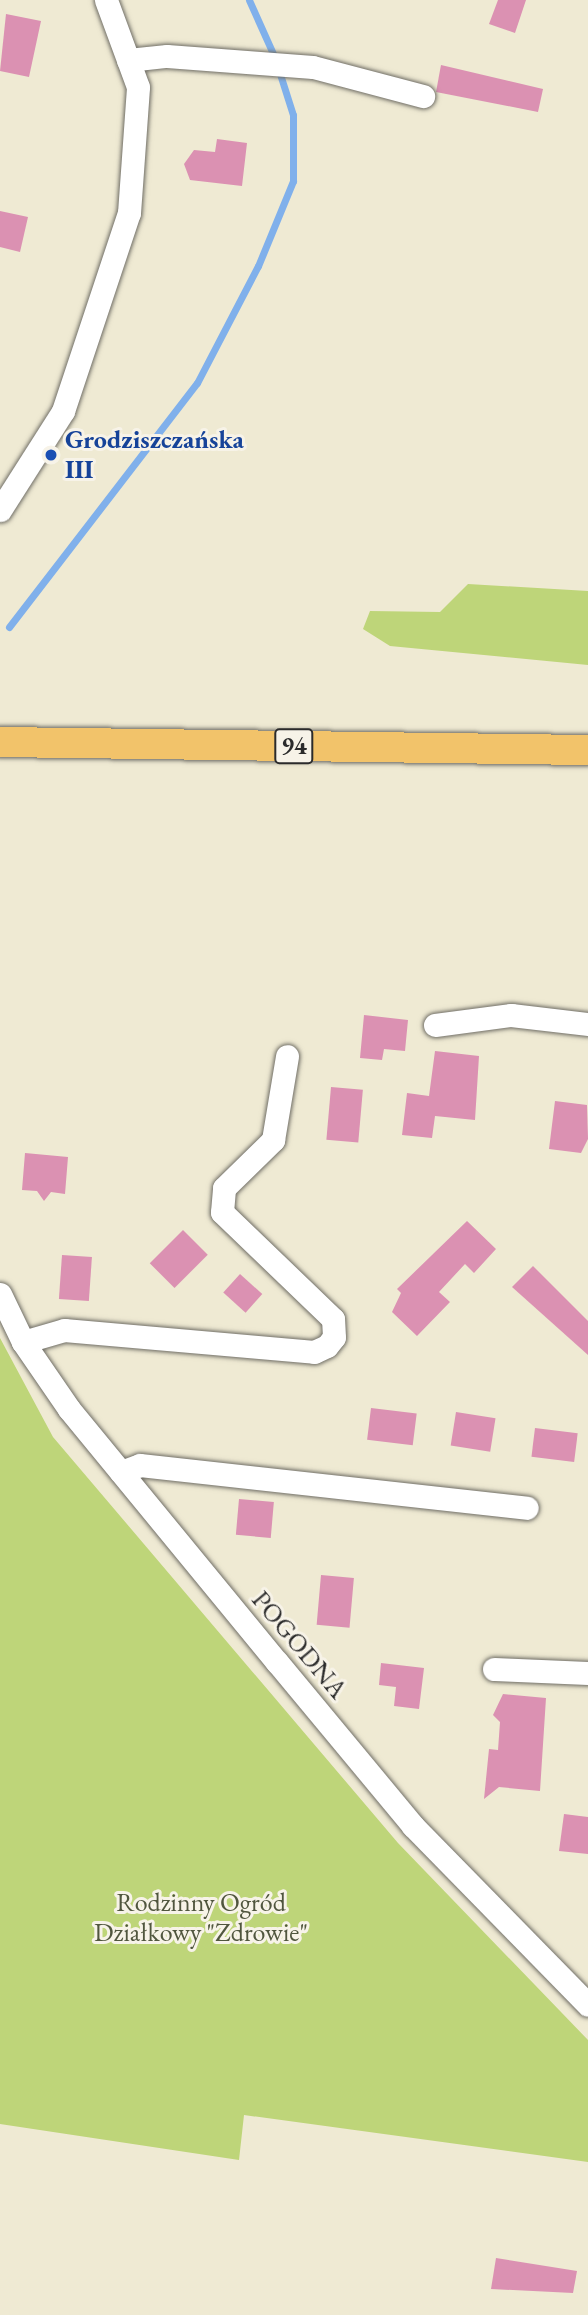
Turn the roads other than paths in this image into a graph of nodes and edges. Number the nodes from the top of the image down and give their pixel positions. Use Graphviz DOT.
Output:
graph roads {
  1 [pos="106,0"];
  2 [pos="128,60"];
  3 [pos="424,96"];
  4 [pos="0,510"];
  5 [pos="0,742"];
  6 [pos="588,750"];
  7 [pos="588,1024"];
  8 [pos="435,1026"];
  9 [pos="287,1056"];
  10 [pos="0,1294"];
  11 [pos="23,1342"];
  12 [pos="121,1472"];
  13 [pos="527,1508"];
  14 [pos="494,1670"];
  15 [pos="588,1674"];
  16 [pos="588,2005"];
  1 -- 2 [label="street"];
  2 -- 3 [label="street"];
  2 -- 4 [label="street"];
  5 -- 6 [label="main road, 94"];
  7 -- 8 [label="street"];
  9 -- 11 [label="street"];
  10 -- 11 [label="street, POGODNA"];
  11 -- 12 [label="street, POGODNA"];
  12 -- 13 [label="street"];
  12 -- 16 [label="street, POGODNA"];
  14 -- 15 [label="street"];
}
